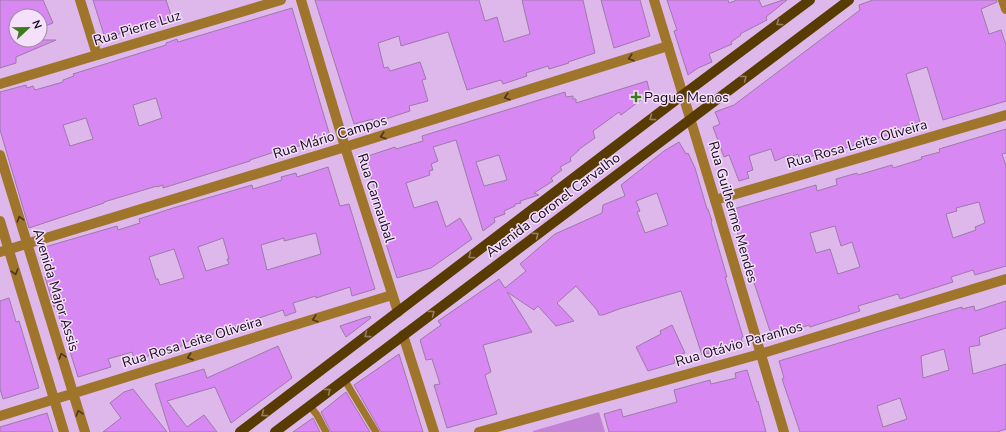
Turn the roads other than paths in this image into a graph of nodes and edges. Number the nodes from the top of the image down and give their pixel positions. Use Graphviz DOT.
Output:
graph roads {
  1 [pos="80,0"];
  2 [pos="281,0"];
  3 [pos="301,0"];
  4 [pos="654,0"];
  5 [pos="810,0"];
  6 [pos="849,0"];
  7 [pos="1003,0"];
  8 [pos="1006,9"];
  9 [pos="668,46"];
  10 [pos="97,55"];
  11 [pos="0,84"];
  12 [pos="683,95"];
  13 [pos="1006,115"];
  14 [pos="690,118"];
  15 [pos="345,147"];
  16 [pos="0,156"];
  17 [pos="715,200"];
  18 [pos="0,221"];
  19 [pos="28,245"];
  20 [pos="4,251"];
  21 [pos="1006,279"];
  22 [pos="392,295"];
  23 [pos="398,312"];
  24 [pos="403,335"];
  25 [pos="760,354"];
  26 [pos="344,379"];
  27 [pos="73,393"];
  28 [pos="54,399"];
  29 [pos="309,405"];
  30 [pos="0,416"];
  31 [pos="280,431"];
  32 [pos="64,432"];
  33 [pos="85,432"];
  34 [pos="240,432"];
  35 [pos="326,432"];
  36 [pos="376,432"];
  37 [pos="434,432"];
  38 [pos="479,432"];
  39 [pos="784,432"];
  1 -- 10 [label="street"];
  2 -- 10 [label="street, Rua Pierre Luz"];
  3 -- 15 [label="street, Rua Carnaubal"];
  4 -- 9 [label="street, Rua Guilherme Mendes"];
  5 -- 12 [label="main road, Avenida Coronel Carvalho, one-way"];
  14 -- 6 [label="main road, Avenida Coronel Carvalho, one-way"];
  7 -- 8 [label="street"];
  9 -- 12 [label="street, Rua Guilherme Mendes"];
  9 -- 15 [label="street, Rua Mário Campos, one-way"];
  10 -- 11 [label="street, Rua Pierre Luz"];
  12 -- 14 [label="street, Rua Guilherme Mendes"];
  12 -- 23 [label="main road, Avenida Coronel Carvalho, one-way"];
  13 -- 17 [label="street, Rua Rosa Leite Oliveira"];
  14 -- 17 [label="street, Rua Guilherme Mendes"];
  24 -- 14 [label="main road, Avenida Coronel Carvalho, one-way"];
  15 -- 19 [label="street, Rua Mário Campos"];
  15 -- 22 [label="street, Rua Carnaubal"];
  19 -- 16 [label="street, Avenida Major Assis, one-way"];
  17 -- 25 [label="street, Rua Guilherme Mendes"];
  18 -- 20 [label="street"];
  19 -- 20 [label="street, Rua Mário Campos"];
  27 -- 19 [label="street, Avenida Major Assis, one-way"];
  20 -- 28 [label="street, one-way"];
  21 -- 25 [label="street, Rua Otávio Paranhos"];
  22 -- 23 [label="street, Rua Carnaubal"];
  22 -- 27 [label="street, Rua Rosa Leite Oliveira, one-way"];
  23 -- 34 [label="main road, Avenida Coronel Carvalho, one-way"];
  24 -- 26 [label="main road, Avenida Coronel Carvalho"];
  24 -- 37 [label="street"];
  25 -- 38 [label="street, Rua Otávio Paranhos"];
  25 -- 39 [label="street, Rua Guilherme Mendes"];
  29 -- 26 [label="main road, Avenida Coronel Carvalho, one-way"];
  26 -- 36 [label="lane"];
  27 -- 28 [label="street, Rua Rosa Leite Oliveira"];
  33 -- 27 [label="street, Avenida Major Assis, one-way"];
  28 -- 30 [label="street, Rua Rosa Leite Oliveira"];
  28 -- 32 [label="street"];
  29 -- 31 [label="main road, Avenida Coronel Carvalho"];
  29 -- 35 [label="lane"];
}
